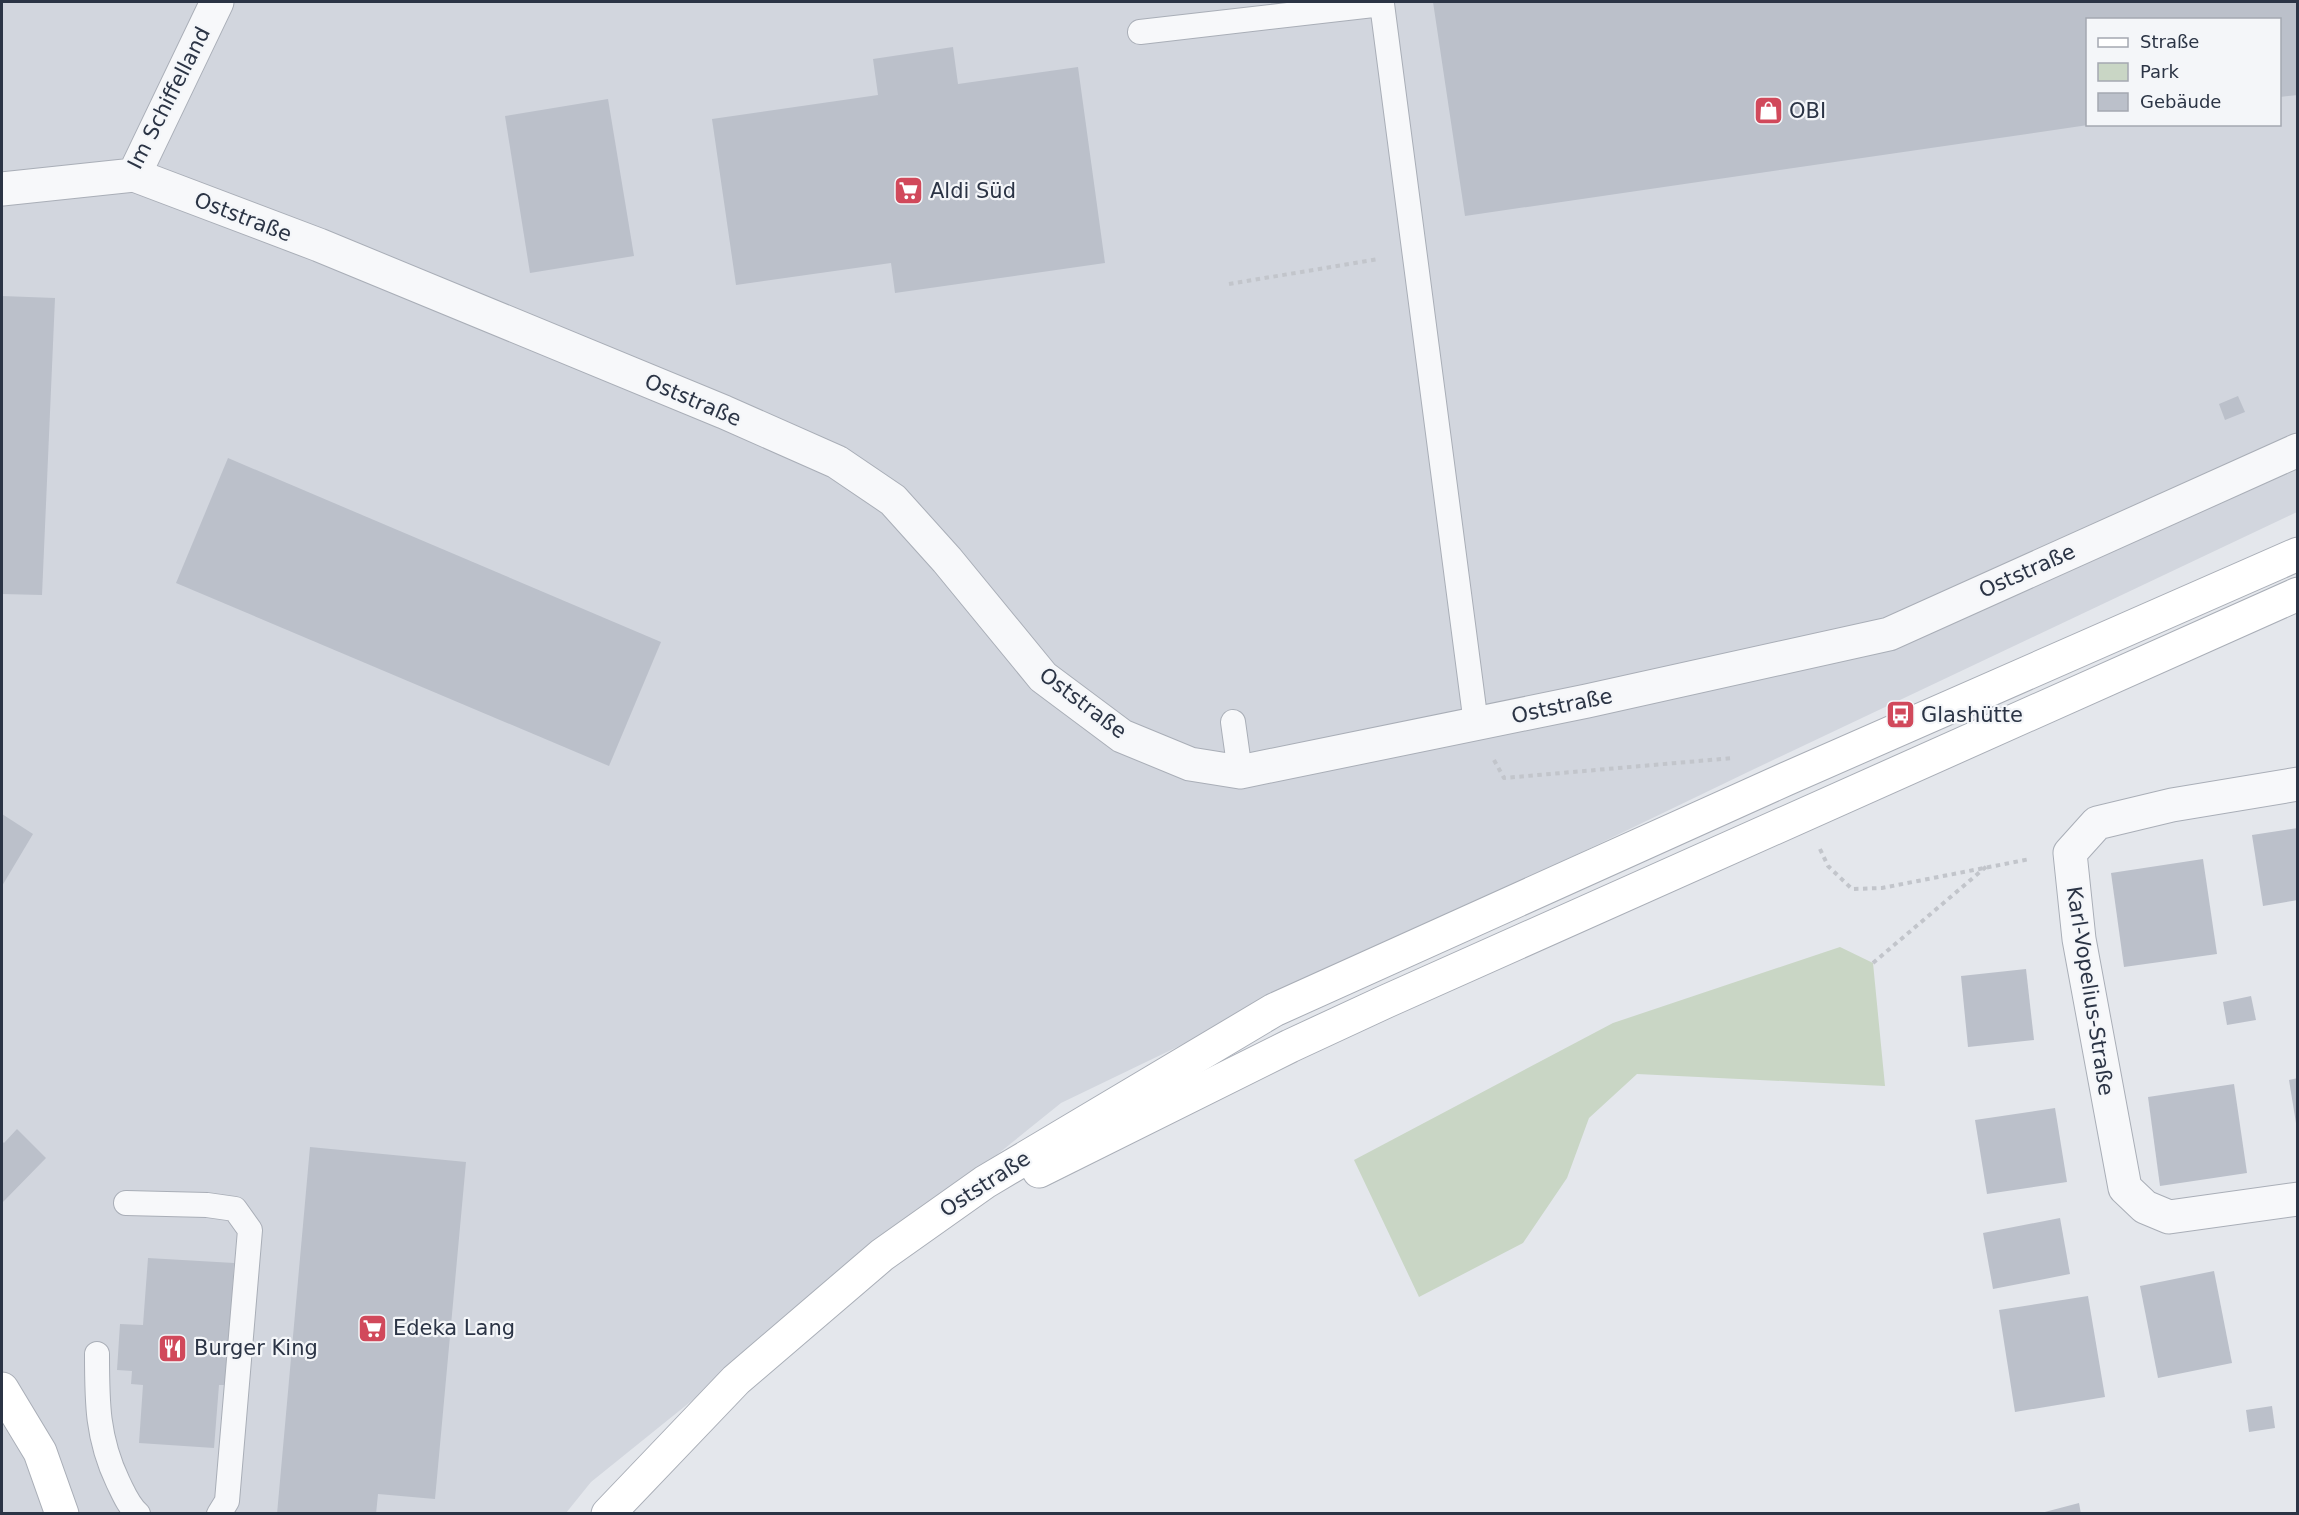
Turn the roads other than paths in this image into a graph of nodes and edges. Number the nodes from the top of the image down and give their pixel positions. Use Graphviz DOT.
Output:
graph roads {
  1 [pos="217,2"];
  2 [pos="1140,32"];
  3 [pos="134,175"];
  4 [pos="2,189"];
  5 [pos="2298,450"];
  6 [pos="2298,554"];
  7 [pos="2298,594"];
  8 [pos="1233,722"];
  9 [pos="1476,724"];
  10 [pos="1240,772"];
  11 [pos="2298,784"];
  12 [pos="2298,1199"];
  13 [pos="126,1203"];
  14 [pos="882,1256"];
  15 [pos="97,1354"];
  16 [pos="2,1389"];
  17 [pos="62,1514"];
  18 [pos="138,1514"];
  19 [pos="219,1514"];
  20 [pos="608,1514"];
  1 -- 3 [label="street, Im Schiffelland"];
  2 -- 9 [label="lane"];
  3 -- 4 [label="street, Im Schiffelland"];
  3 -- 10 [label="street, Oststraße"];
  5 -- 9 [label="street, Oststraße"];
  6 -- 14 [label="main road, Oststraße"];
  7 -- 14 [label="main road, Oststraße"];
  8 -- 10 [label="lane"];
  9 -- 10 [label="street, Oststraße"];
  11 -- 12 [label="street, Karl-Vopelius-Straße"];
  13 -- 19 [label="lane"];
  14 -- 20 [label="main road, Oststraße"];
  15 -- 18 [label="lane"];
  16 -- 17 [label="main road"];
}
